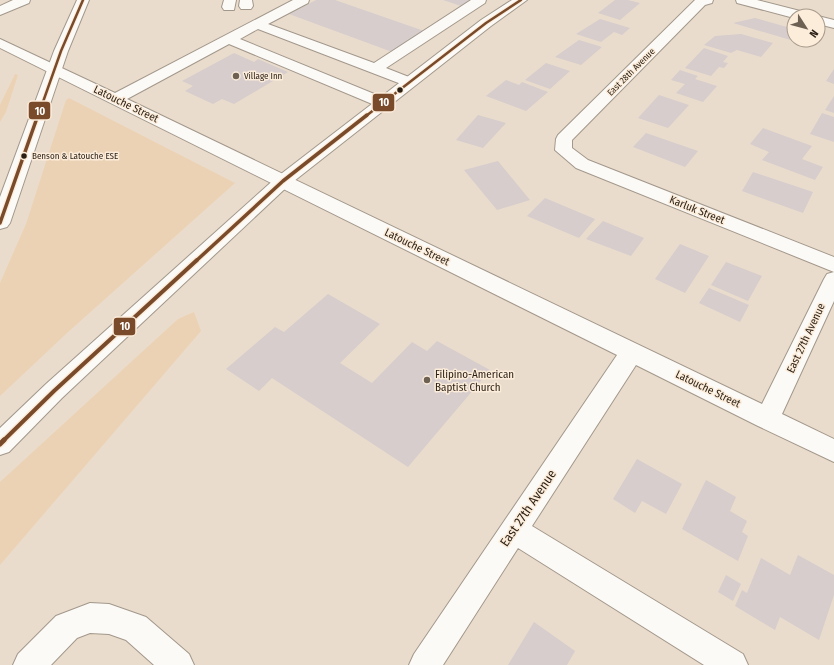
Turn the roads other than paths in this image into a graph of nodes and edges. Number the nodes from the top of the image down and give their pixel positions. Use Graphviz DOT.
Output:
graph roads {
  1 [pos="24,0"];
  2 [pos="83,0"];
  3 [pos="303,0"];
  4 [pos="480,0"];
  5 [pos="521,0"];
  6 [pos="707,0"];
  7 [pos="742,0"];
  8 [pos="0,11"];
  9 [pos="786,12"];
  10 [pos="257,24"];
  11 [pos="228,39"];
  12 [pos="0,43"];
  13 [pos="375,69"];
  14 [pos="55,70"];
  15 [pos="409,82"];
  16 [pos="115,99"];
  17 [pos="383,103"];
  18 [pos="564,150"];
  19 [pos="283,181"];
  20 [pos="0,223"];
  21 [pos="834,265"];
  22 [pos="834,279"];
  23 [pos="632,352"];
  24 [pos="767,419"];
  25 [pos="0,444"];
  26 [pos="834,451"];
  27 [pos="514,530"];
  28 [pos="29,665"];
  29 [pos="178,665"];
  30 [pos="425,665"];
  31 [pos="732,665"];
  1 -- 8 [label="street"];
  2 -- 14 [label="street"];
  3 -- 10 [label="street"];
  4 -- 13 [label="street"];
  5 -- 15 [label="street"];
  6 -- 18 [label="street, East 28th Avenue"];
  7 -- 9 [label="street"];
  10 -- 11 [label="street"];
  10 -- 13 [label="street"];
  11 -- 16 [label="street"];
  11 -- 17 [label="street"];
  12 -- 14 [label="street, Latouche Street"];
  13 -- 15 [label="street"];
  14 -- 16 [label="street, Latouche Street"];
  14 -- 20 [label="street"];
  15 -- 17 [label="street"];
  16 -- 19 [label="street, Latouche Street"];
  17 -- 19 [label="street"];
  18 -- 21 [label="street, Karluk Street"];
  19 -- 23 [label="street, Latouche Street"];
  19 -- 25 [label="street"];
  22 -- 24 [label="street, East 27th Avenue"];
  23 -- 24 [label="street, Latouche Street"];
  23 -- 27 [label="street, East 27th Avenue"];
  24 -- 26 [label="street, Latouche Street"];
  27 -- 30 [label="street, East 27th Avenue"];
  27 -- 31 [label="street"];
  28 -- 29 [label="street"];
}
